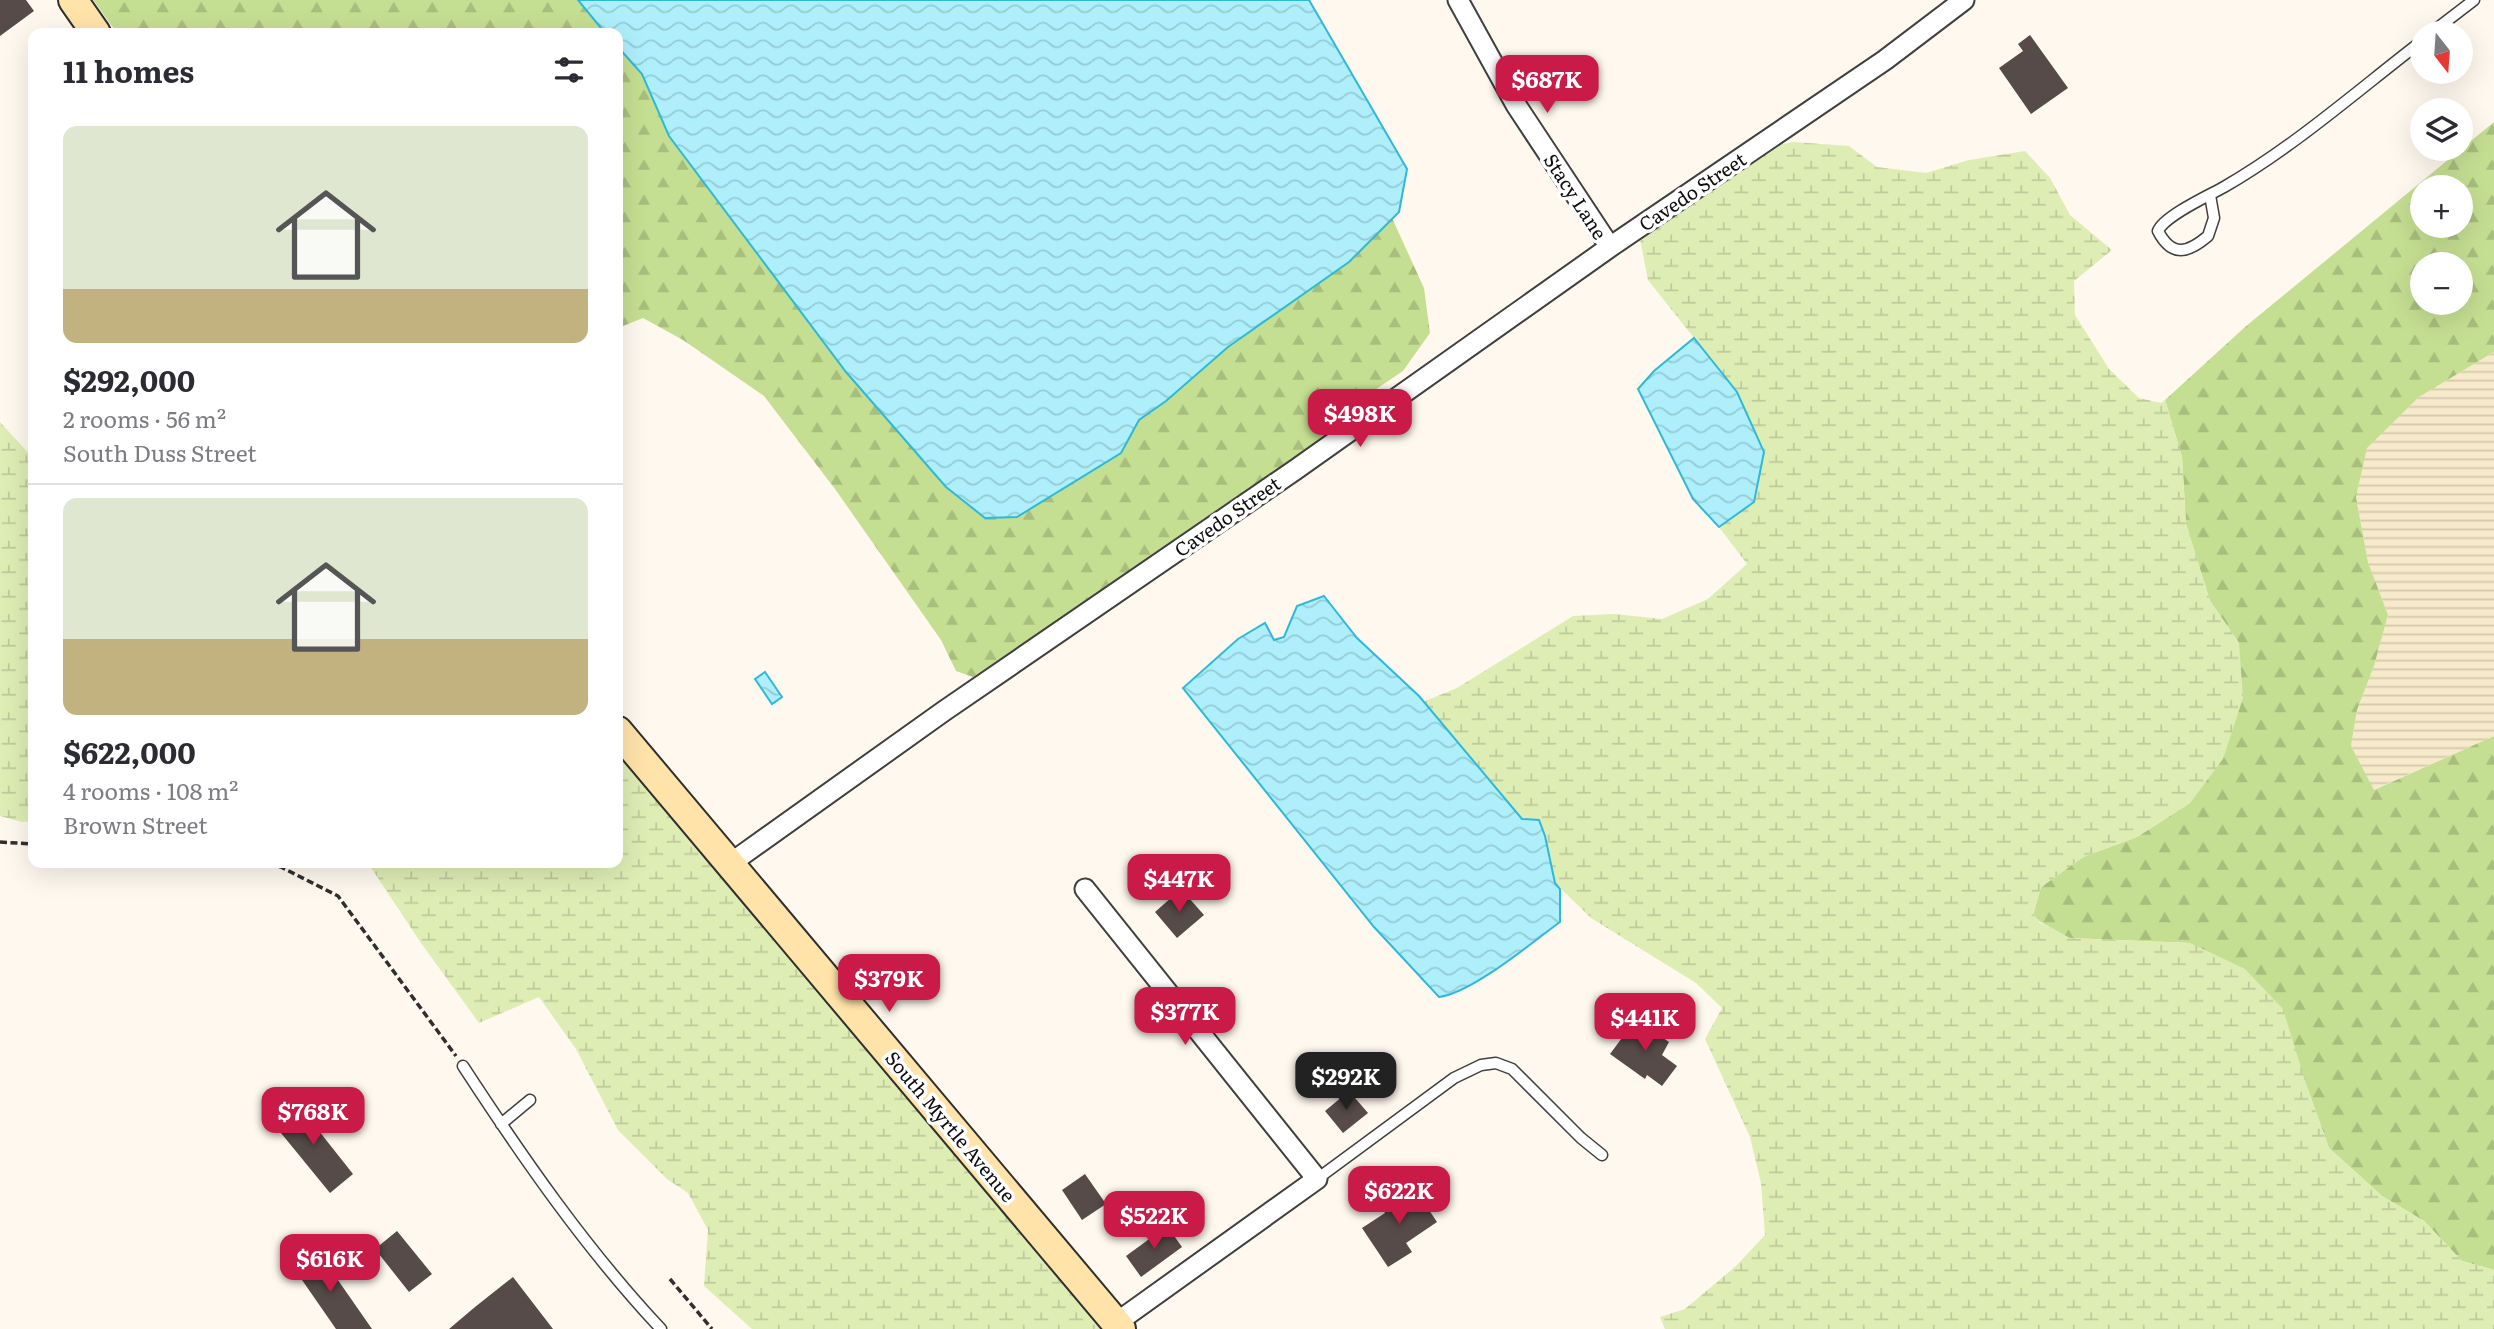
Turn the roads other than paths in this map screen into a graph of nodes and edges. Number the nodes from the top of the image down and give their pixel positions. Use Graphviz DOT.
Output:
graph roads {
  1 [pos="72,0"];
  2 [pos="1458,0"];
  3 [pos="1964,0"];
  4 [pos="2474,0"];
  5 [pos="2447,21"];
  6 [pos="92,28"];
  7 [pos="2410,50"];
  8 [pos="2210,195"];
  9 [pos="1610,247"];
  10 [pos="623,737"];
  11 [pos="730,863"];
  12 [pos="1085,889"];
  13 [pos="463,1066"];
  14 [pos="530,1100"];
  15 [pos="501,1124"];
  16 [pos="1602,1154"];
  17 [pos="1317,1179"];
  18 [pos="1119,1326"];
  19 [pos="661,1329"];
  1 -- 6 [label="street"];
  2 -- 9 [label="street, Stacy Lane"];
  3 -- 9 [label="street, Cavedo Street"];
  4 -- 5 [label="lane"];
  7 -- 8 [label="lane"];
  8 -- 8 [label="lane"];
  9 -- 11 [label="street, Cavedo Street"];
  10 -- 11 [label="street, South Myrtle Avenue"];
  11 -- 18 [label="street, South Myrtle Avenue"];
  12 -- 17 [label="street"];
  13 -- 15 [label="lane"];
  14 -- 15 [label="lane"];
  15 -- 19 [label="lane"];
  16 -- 17 [label="lane"];
  17 -- 18 [label="street"];
}
